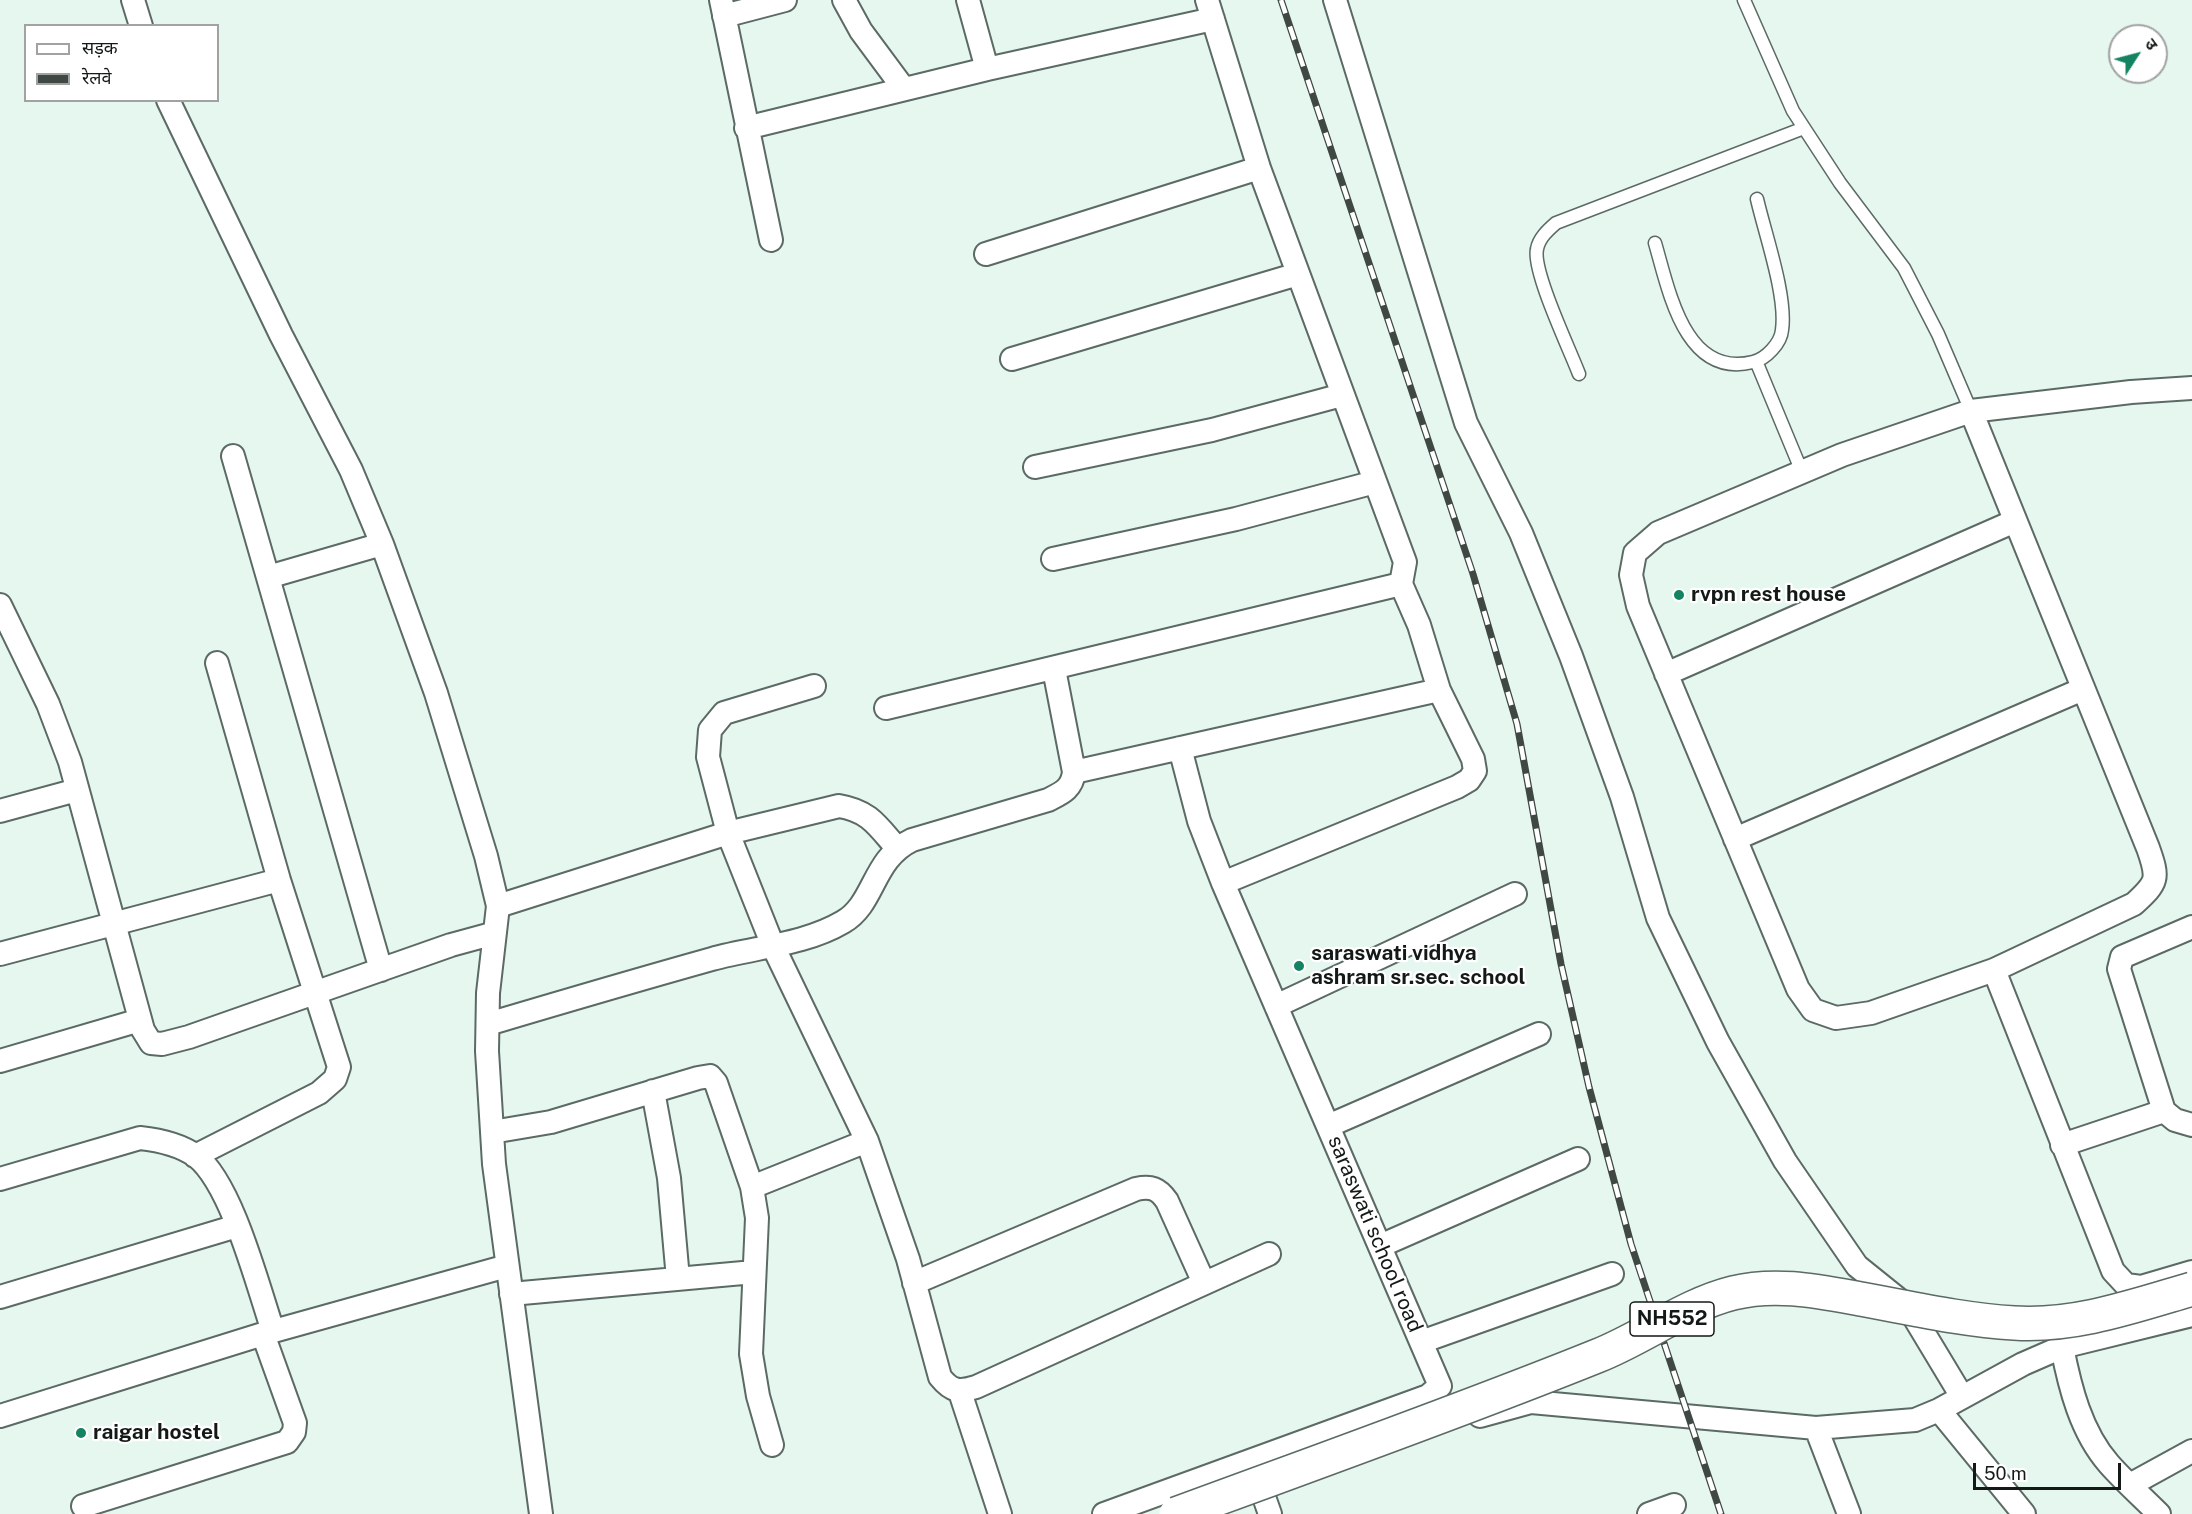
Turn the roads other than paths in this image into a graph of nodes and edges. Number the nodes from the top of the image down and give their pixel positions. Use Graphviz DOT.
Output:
graph roads {
  1 [pos="133,0"];
  2 [pos="785,0"];
  3 [pos="844,0"];
  4 [pos="968,0"];
  5 [pos="1335,0"];
  6 [pos="1744,0"];
  7 [pos="722,8"];
  8 [pos="1210,10"];
  9 [pos="140,24"];
  10 [pos="987,69"];
  11 [pos="904,89"];
  12 [pos="169,102"];
  13 [pos="746,128"];
  14 [pos="1804,128"];
  15 [pos="1259,168"];
  16 [pos="1757,199"];
  17 [pos="771,240"];
  18 [pos="1655,243"];
  19 [pos="986,254"];
  20 [pos="1298,274"];
  21 [pos="1012,359"];
  22 [pos="1756,361"];
  23 [pos="1579,374"];
  24 [pos="2192,388"];
  25 [pos="1342,395"];
  26 [pos="1971,411"];
  27 [pos="233,456"];
  28 [pos="1035,467"];
  29 [pos="1802,472"];
  30 [pos="1375,482"];
  31 [pos="2015,521"];
  32 [pos="381,544"];
  33 [pos="1053,559"];
  34 [pos="268,577"];
  35 [pos="1401,584"];
  36 [pos="0,605"];
  37 [pos="217,663"];
  38 [pos="1054,669"];
  39 [pos="1666,674"];
  40 [pos="814,686"];
  41 [pos="2083,689"];
  42 [pos="1439,690"];
  43 [pos="886,708"];
  44 [pos="1180,748"];
  45 [pos="1074,772"];
  46 [pos="77,790"];
  47 [pos="0,811"];
  48 [pos="728,833"];
  49 [pos="1736,839"];
  50 [pos="896,847"];
  51 [pos="279,880"];
  52 [pos="1223,883"];
  53 [pos="1515,894"];
  54 [pos="498,906"];
  55 [pos="114,926"];
  56 [pos="2192,927"];
  57 [pos="495,933"];
  58 [pos="773,946"];
  59 [pos="0,954"];
  60 [pos="381,970"];
  61 [pos="1994,970"];
  62 [pos="315,993"];
  63 [pos="1276,1006"];
  64 [pos="140,1020"];
  65 [pos="488,1024"];
  66 [pos="1539,1034"];
  67 [pos="0,1061"];
  68 [pos="653,1091"];
  69 [pos="2164,1111"];
  70 [pos="2192,1125"];
  71 [pos="1328,1126"];
  72 [pos="492,1132"];
  73 [pos="867,1141"];
  74 [pos="2062,1145"];
  75 [pos="195,1156"];
  76 [pos="1578,1159"];
  77 [pos="0,1179"];
  78 [pos="752,1187"];
  79 [pos="237,1226"];
  80 [pos="1380,1246"];
  81 [pos="1269,1254"];
  82 [pos="507,1266"];
  83 [pos="754,1272"];
  84 [pos="2192,1272"];
  85 [pos="1612,1274"];
  86 [pos="678,1279"];
  87 [pos="915,1283"];
  88 [pos="1204,1283"];
  89 [pos="2192,1289"];
  90 [pos="511,1294"];
  91 [pos="0,1297"];
  92 [pos="2192,1315"];
  93 [pos="268,1333"];
  94 [pos="1421,1342"];
  95 [pos="2062,1347"];
  96 [pos="960,1392"];
  97 [pos="1961,1395"];
  98 [pos="1939,1410"];
  99 [pos="0,1416"];
  100 [pos="1816,1428"];
  101 [pos="772,1445"];
  102 [pos="2192,1451"];
  103 [pos="2130,1485"];
  104 [pos="1674,1505"];
  105 [pos="82,1506"];
  106 [pos="1267,1506"];
  107 [pos="541,1514"];
  108 [pos="1000,1514"];
  109 [pos="1104,1514"];
  110 [pos="1176,1514"];
  111 [pos="1221,1514"];
  112 [pos="1649,1514"];
  113 [pos="1848,1514"];
  114 [pos="2024,1514"];
  115 [pos="2159,1514"];
  1 -- 9 [label="street"];
  2 -- 7 [label="street"];
  3 -- 11 [label="street"];
  4 -- 10 [label="street"];
  5 -- 97 [label="street"];
  6 -- 14 [label="lane"];
  7 -- 13 [label="street"];
  8 -- 10 [label="street"];
  8 -- 15 [label="street"];
  10 -- 11 [label="street"];
  11 -- 13 [label="street"];
  12 -- 32 [label="street"];
  13 -- 17 [label="street"];
  14 -- 23 [label="lane"];
  14 -- 26 [label="lane"];
  15 -- 19 [label="street"];
  15 -- 20 [label="street"];
  16 -- 22 [label="lane"];
  18 -- 22 [label="lane"];
  20 -- 21 [label="street"];
  20 -- 25 [label="street"];
  22 -- 29 [label="lane"];
  24 -- 26 [label="street"];
  25 -- 28 [label="street"];
  25 -- 30 [label="street"];
  26 -- 29 [label="street"];
  26 -- 31 [label="street"];
  27 -- 34 [label="street"];
  29 -- 39 [label="street"];
  30 -- 33 [label="street"];
  30 -- 35 [label="street"];
  31 -- 39 [label="street"];
  31 -- 41 [label="street"];
  32 -- 34 [label="street"];
  32 -- 54 [label="street"];
  34 -- 60 [label="street"];
  35 -- 38 [label="street"];
  35 -- 42 [label="street"];
  36 -- 46 [label="street"];
  37 -- 51 [label="street"];
  38 -- 43 [label="street"];
  38 -- 45 [label="street"];
  39 -- 49 [label="street"];
  40 -- 48 [label="street"];
  41 -- 49 [label="street"];
  41 -- 61 [label="street"];
  42 -- 44 [label="street"];
  42 -- 52 [label="street"];
  44 -- 45 [label="street"];
  44 -- 52 [label="street, saraswati school road"];
  45 -- 50 [label="street"];
  46 -- 47 [label="street"];
  46 -- 55 [label="street"];
  48 -- 50 [label="street"];
  48 -- 54 [label="street"];
  48 -- 58 [label="street"];
  49 -- 61 [label="street"];
  50 -- 58 [label="street"];
  51 -- 55 [label="street"];
  51 -- 62 [label="street"];
  52 -- 63 [label="street, saraswati school road"];
  53 -- 63 [label="street"];
  54 -- 57 [label="street"];
  55 -- 59 [label="street"];
  55 -- 64 [label="street"];
  56 -- 69 [label="street"];
  57 -- 60 [label="street"];
  57 -- 65 [label="street"];
  58 -- 65 [label="street"];
  58 -- 73 [label="street"];
  60 -- 62 [label="street"];
  61 -- 74 [label="street"];
  62 -- 64 [label="street"];
  62 -- 75 [label="street"];
  63 -- 71 [label="street, saraswati school road"];
  64 -- 67 [label="street"];
  65 -- 72 [label="street"];
  66 -- 71 [label="street"];
  68 -- 72 [label="street"];
  68 -- 78 [label="street"];
  68 -- 86 [label="street"];
  69 -- 70 [label="street"];
  69 -- 74 [label="street"];
  71 -- 80 [label="street, saraswati school road"];
  72 -- 82 [label="street"];
  73 -- 78 [label="street"];
  73 -- 87 [label="street"];
  74 -- 84 [label="street"];
  75 -- 77 [label="street"];
  75 -- 79 [label="street"];
  76 -- 80 [label="street"];
  78 -- 83 [label="street"];
  79 -- 91 [label="street"];
  79 -- 93 [label="street"];
  80 -- 94 [label="street, saraswati school road"];
  81 -- 88 [label="street"];
  82 -- 90 [label="street"];
  82 -- 93 [label="street"];
  83 -- 86 [label="street"];
  83 -- 101 [label="street"];
  85 -- 94 [label="street"];
  86 -- 90 [label="street"];
  87 -- 88 [label="street"];
  87 -- 96 [label="street"];
  88 -- 96 [label="street"];
  89 -- 110 [label="highway, NH552, bridge"];
  90 -- 107 [label="street"];
  92 -- 95 [label="street"];
  93 -- 99 [label="street"];
  93 -- 105 [label="street"];
  94 -- 109 [label="street, saraswati school road"];
  95 -- 97 [label="street"];
  95 -- 103 [label="street"];
  96 -- 108 [label="street"];
  97 -- 98 [label="street"];
  98 -- 100 [label="street"];
  98 -- 114 [label="street"];
  100 -- 106 [label="street"];
  100 -- 113 [label="street"];
  102 -- 103 [label="street"];
  103 -- 115 [label="street"];
  104 -- 112 [label="street"];
  106 -- 111 [label="street"];
}
